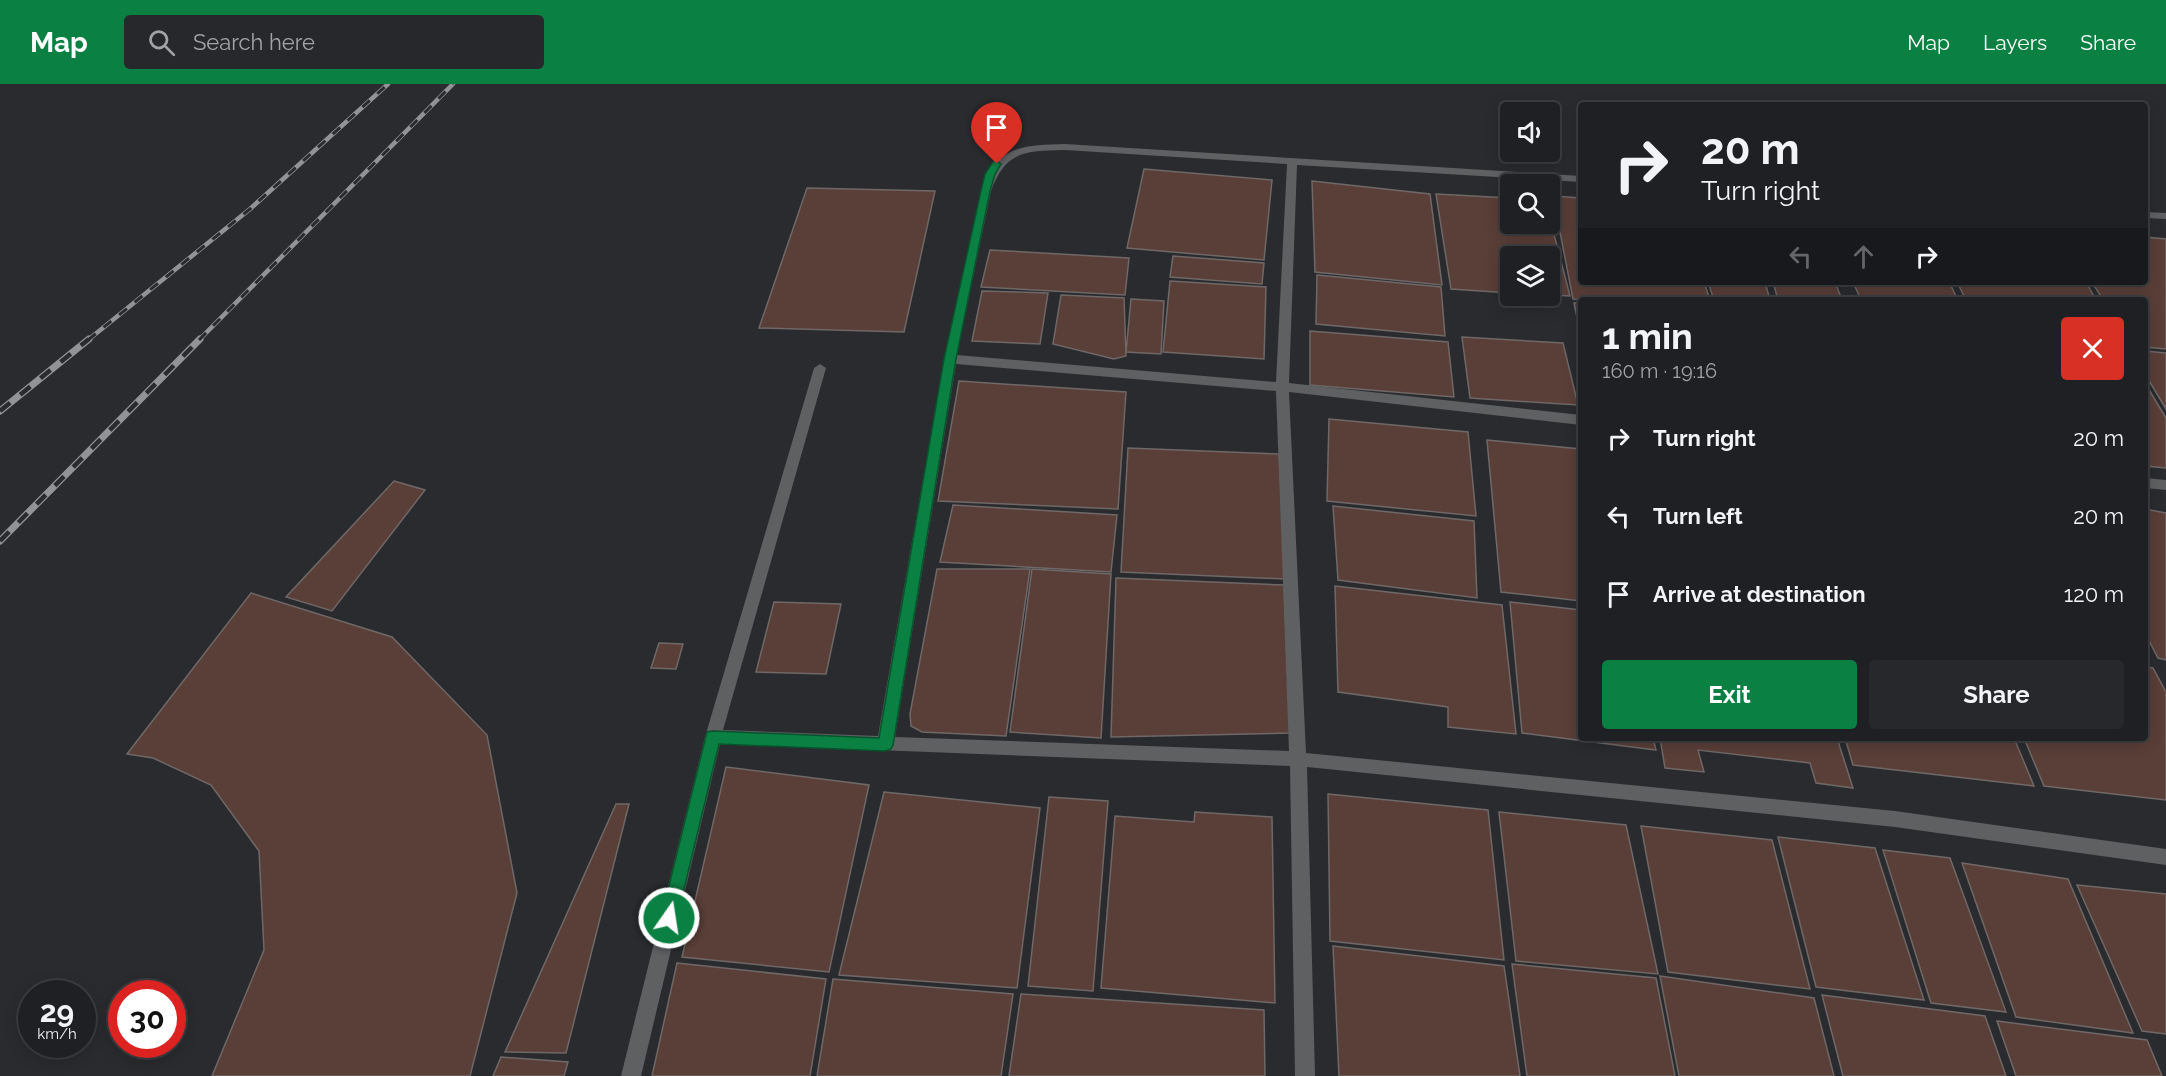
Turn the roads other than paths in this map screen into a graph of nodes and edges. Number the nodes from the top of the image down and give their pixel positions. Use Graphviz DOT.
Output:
graph roads {
  1 [pos="1292,161"];
  2 [pos="1578,179"];
  3 [pos="2148,215"];
  4 [pos="2166,216"];
  5 [pos="950,359"];
  6 [pos="820,368"];
  7 [pos="1282,387"];
  8 [pos="1578,420"];
  9 [pos="2148,483"];
  10 [pos="2166,485"];
  11 [pos="713,737"];
  12 [pos="885,745"];
  13 [pos="1298,759"];
  14 [pos="2166,857"];
  15 [pos="631,1076"];
  16 [pos="1305,1076"];
  1 -- 2 [label="street"];
  1 -- 5 [label="street"];
  1 -- 7 [label="street"];
  3 -- 4 [label="street"];
  5 -- 7 [label="street"];
  5 -- 12 [label="street"];
  6 -- 11 [label="street"];
  7 -- 8 [label="street"];
  7 -- 13 [label="street"];
  9 -- 10 [label="street"];
  11 -- 12 [label="street"];
  11 -- 15 [label="street"];
  12 -- 13 [label="street"];
  13 -- 14 [label="street"];
  13 -- 16 [label="street"];
}
